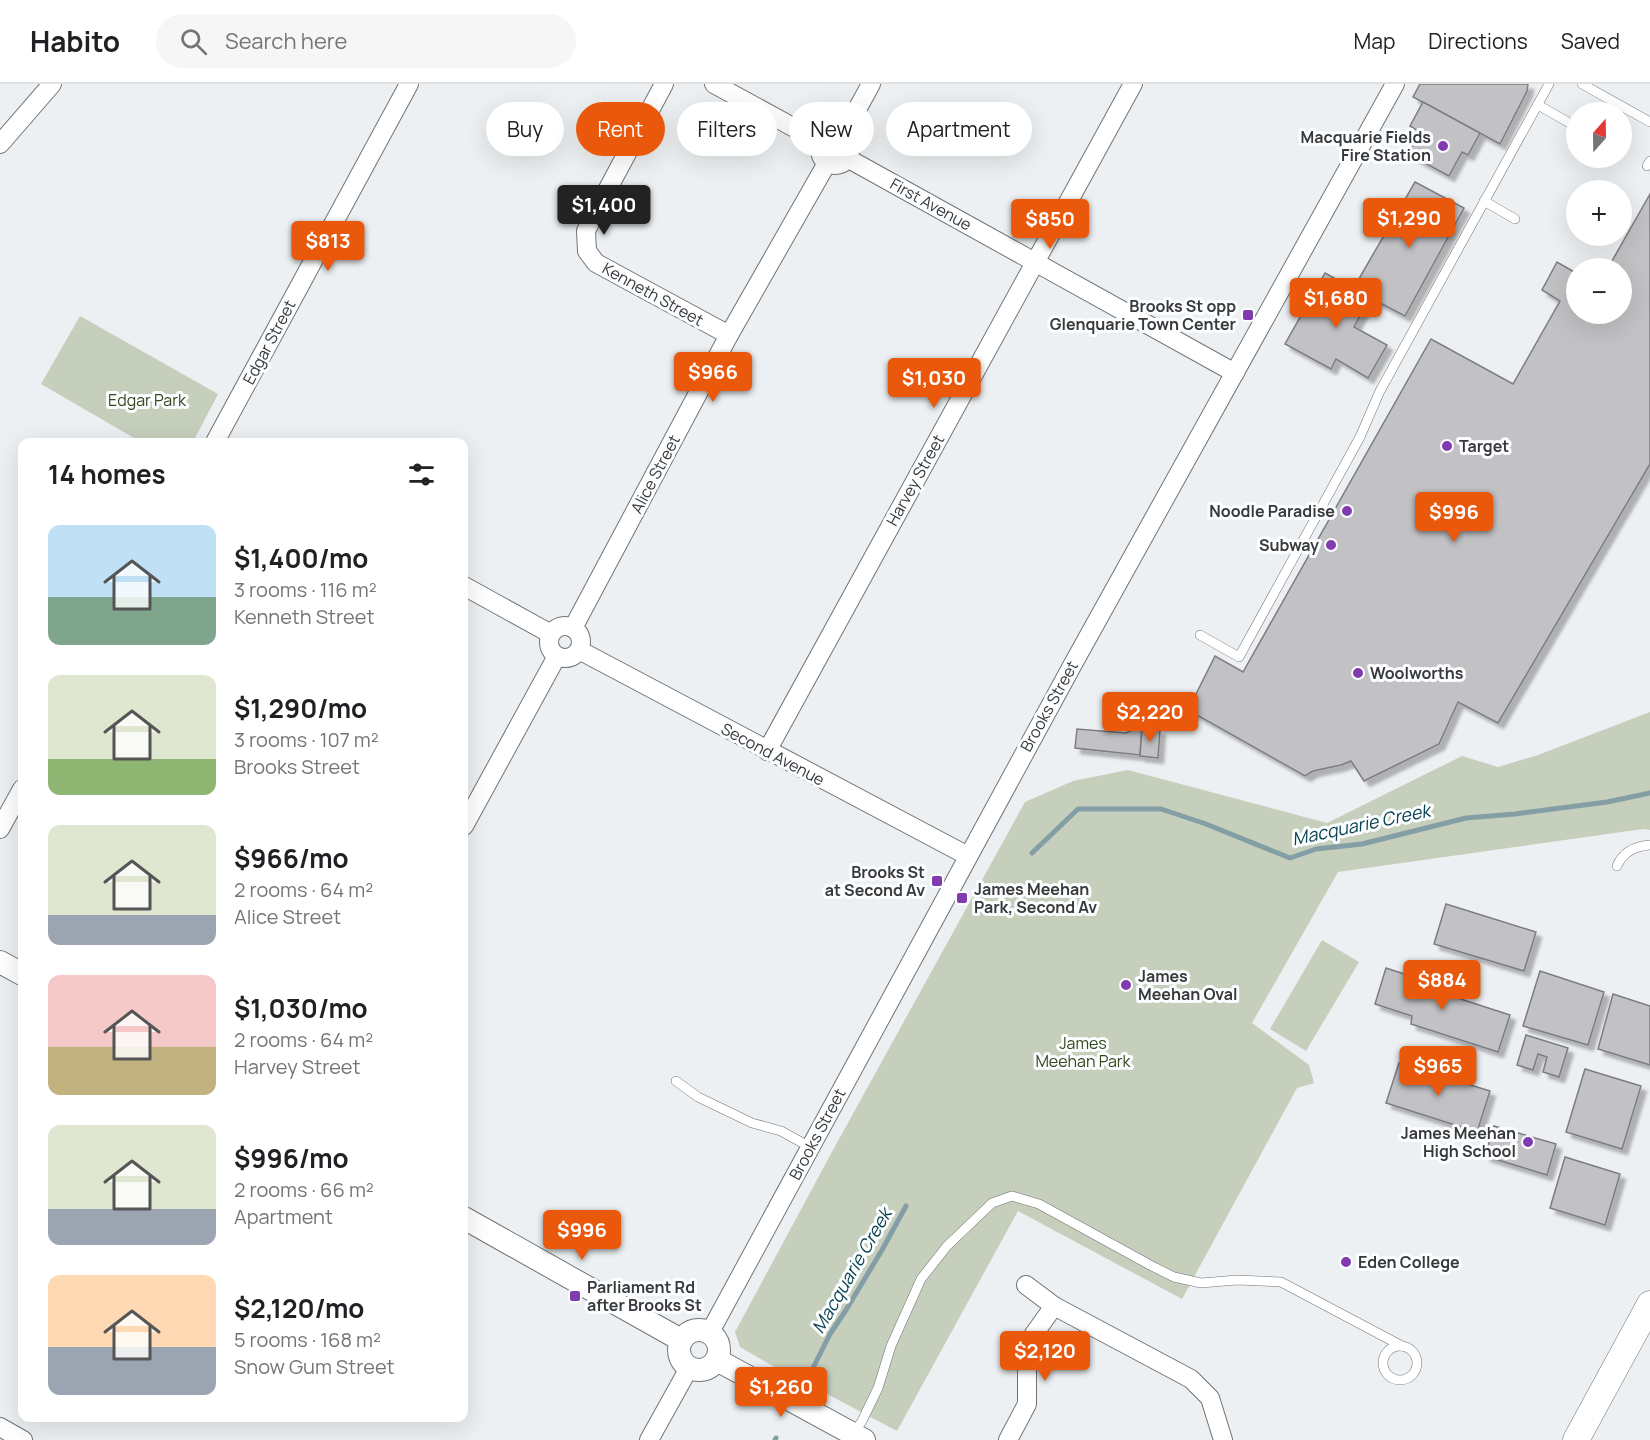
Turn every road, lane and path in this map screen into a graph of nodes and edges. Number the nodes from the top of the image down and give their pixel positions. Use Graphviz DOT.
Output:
graph roads {
  1 [pos="52,84"];
  2 [pos="409,84"];
  3 [pos="664,84"];
  4 [pos="714,84"];
  5 [pos="871,84"];
  6 [pos="1133,84"];
  7 [pos="1395,84"];
  8 [pos="1549,84"];
  9 [pos="1582,84"];
  10 [pos="861,102"];
  11 [pos="1538,105"];
  12 [pos="1566,121"];
  13 [pos="1650,122"];
  14 [pos="789,125"];
  15 [pos="0,144"];
  16 [pos="821,156"];
  17 [pos="847,158"];
  18 [pos="828,163"];
  19 [pos="1484,201"];
  20 [pos="1515,219"];
  21 [pos="1035,262"];
  22 [pos="729,335"];
  23 [pos="1235,373"];
  24 [pos="216,438"];
  25 [pos="468,588"];
  26 [pos="573,628"];
  27 [pos="551,634"];
  28 [pos="1200,635"];
  29 [pos="579,650"];
  30 [pos="557,656"];
  31 [pos="767,751"];
  32 [pos="18,796"];
  33 [pos="468,819"];
  34 [pos="0,829"];
  35 [pos="1650,845"];
  36 [pos="968,856"];
  37 [pos="1617,866"];
  38 [pos="0,962"];
  39 [pos="18,973"];
  40 [pos="676,1080"];
  41 [pos="810,1147"];
  42 [pos="468,1220"];
  43 [pos="1026,1285"];
  44 [pos="1650,1304"];
  45 [pos="1054,1306"];
  46 [pos="710,1332"];
  47 [pos="681,1340"];
  48 [pos="1402,1346"];
  49 [pos="717,1360"];
  50 [pos="689,1368"];
  51 [pos="0,1427"];
  52 [pos="858,1437"];
  53 [pos="23,1440"];
  54 [pos="650,1440"];
  55 [pos="1008,1440"];
  56 [pos="1223,1440"];
  57 [pos="1576,1440"];
  1 -- 15 [label="street"];
  2 -- 24 [label="street, Edgar Street"];
  3 -- 22 [label="street, Kenneth Street"];
  4 -- 14 [label="street"];
  5 -- 10 [label="street"];
  6 -- 21 [label="street, Harvey Street"];
  7 -- 23 [label="street, Brooks Street"];
  8 -- 11 [label="lane"];
  9 -- 13 [label="lane"];
  11 -- 12 [label="lane"];
  11 -- 19 [label="lane"];
  16 -- 18 [label="street"];
  17 -- 18 [label="street"];
  17 -- 21 [label="street, First Avenue"];
  18 -- 22 [label="street, Alice Street"];
  19 -- 20 [label="lane"];
  19 -- 28 [label="lane"];
  21 -- 23 [label="street, First Avenue"];
  21 -- 31 [label="street, Harvey Street"];
  22 -- 26 [label="street, Alice Street"];
  23 -- 36 [label="street, Brooks Street"];
  25 -- 27 [label="street"];
  26 -- 27 [label="street"];
  26 -- 29 [label="street"];
  27 -- 30 [label="street"];
  29 -- 30 [label="street"];
  29 -- 31 [label="street, Second Avenue"];
  30 -- 33 [label="street"];
  31 -- 36 [label="street, Second Avenue"];
  32 -- 34 [label="street"];
  35 -- 37 [label="lane"];
  36 -- 41 [label="street, Brooks Street"];
  38 -- 39 [label="street"];
  40 -- 41 [label="lane"];
  41 -- 46 [label="street, Brooks Street"];
  42 -- 47 [label="street"];
  43 -- 45 [label="street"];
  44 -- 57 [label="main road"];
  45 -- 55 [label="street"];
  45 -- 56 [label="street"];
  46 -- 47 [label="street"];
  46 -- 49 [label="street"];
  47 -- 50 [label="street"];
  48 -- 52 [label="lane"];
  49 -- 50 [label="street"];
  49 -- 52 [label="street"];
  50 -- 54 [label="street"];
  51 -- 53 [label="street"];
}
